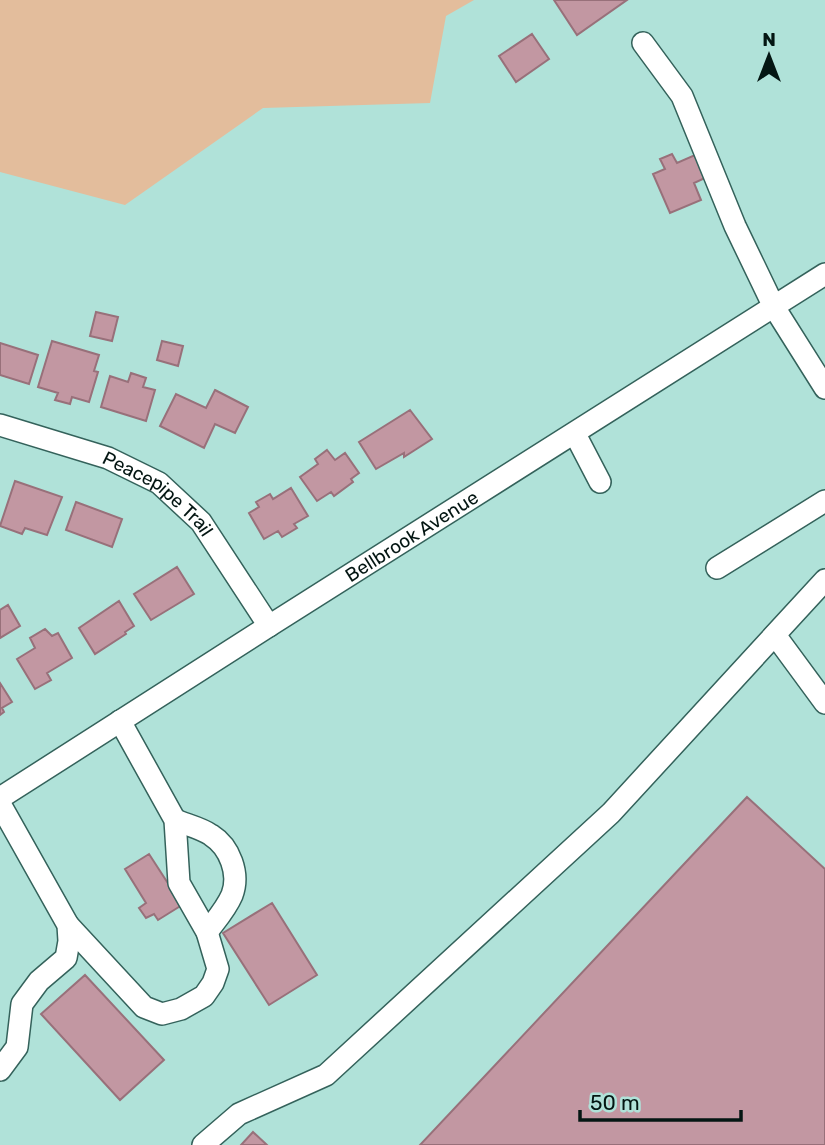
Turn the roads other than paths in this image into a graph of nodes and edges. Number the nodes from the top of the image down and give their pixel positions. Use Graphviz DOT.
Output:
graph roads {
  1 [pos="643,43"];
  2 [pos="825,274"];
  3 [pos="774,307"];
  4 [pos="825,388"];
  5 [pos="0,425"];
  6 [pos="575,434"];
  7 [pos="600,482"];
  8 [pos="825,500"];
  9 [pos="717,568"];
  10 [pos="825,580"];
  11 [pos="269,625"];
  12 [pos="775,635"];
  13 [pos="825,703"];
  14 [pos="120,721"];
  15 [pos="0,799"];
  16 [pos="0,804"];
  17 [pos="175,820"];
  18 [pos="68,925"];
  19 [pos="207,932"];
  20 [pos="0,1070"];
  21 [pos="203,1145"];
  1 -- 3 [label="street"];
  2 -- 3 [label="street, Bellbrook Avenue"];
  3 -- 4 [label="street"];
  3 -- 6 [label="street, Bellbrook Avenue"];
  5 -- 11 [label="street, Peacepipe Trail"];
  6 -- 7 [label="street"];
  6 -- 11 [label="street, Bellbrook Avenue"];
  8 -- 9 [label="street"];
  10 -- 12 [label="street"];
  11 -- 14 [label="street, Bellbrook Avenue"];
  12 -- 13 [label="street"];
  12 -- 21 [label="street"];
  14 -- 15 [label="street, Bellbrook Avenue"];
  14 -- 17 [label="street"];
  16 -- 18 [label="street"];
  17 -- 19 [label="street"];
  17 -- 19 [label="street"];
  18 -- 19 [label="street"];
  18 -- 20 [label="street"];
}
